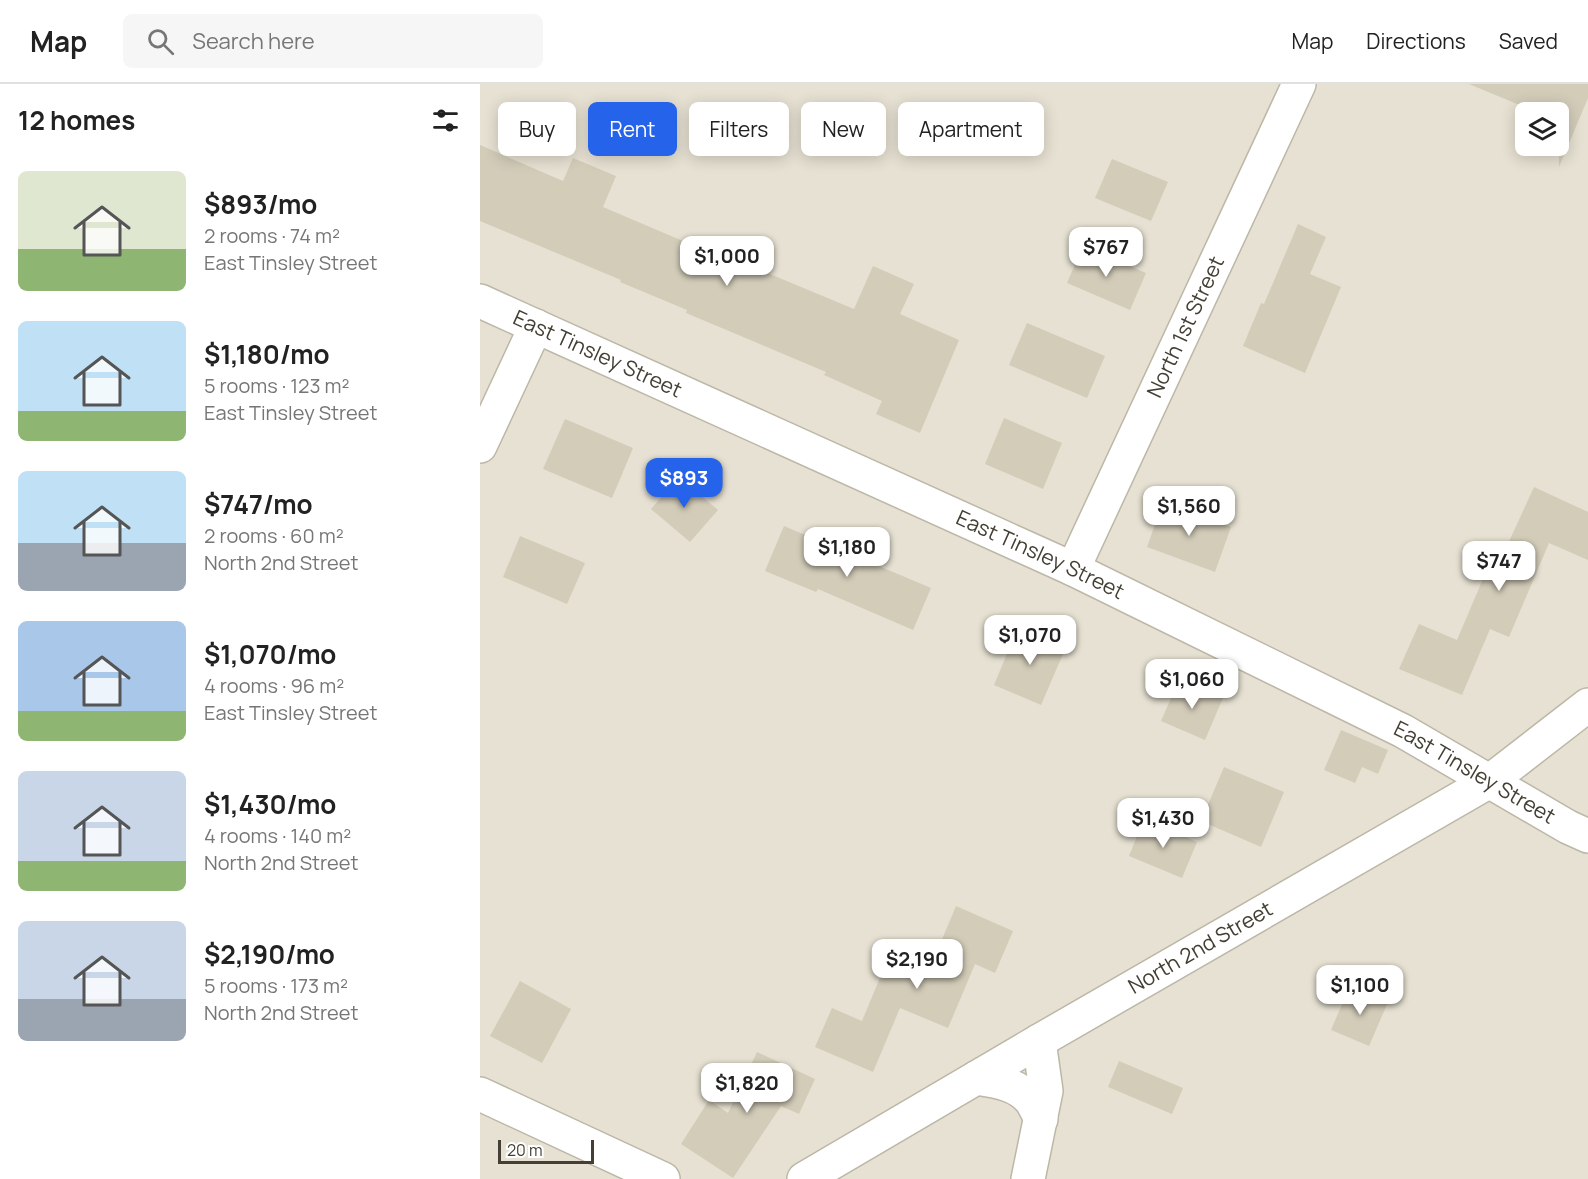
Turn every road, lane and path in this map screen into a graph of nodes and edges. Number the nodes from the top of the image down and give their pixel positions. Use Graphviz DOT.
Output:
graph roads {
  1 [pos="1299,84"];
  2 [pos="480,301"];
  3 [pos="536,326"];
  4 [pos="480,446"];
  5 [pos="1073,569"];
  6 [pos="1588,705"];
  7 [pos="1490,781"];
  8 [pos="1588,836"];
  9 [pos="1039,1041"];
  10 [pos="976,1078"];
  11 [pos="480,1094"];
  12 [pos="1041,1119"];
  13 [pos="663,1179"];
  14 [pos="804,1179"];
  15 [pos="1028,1179"];
  1 -- 5 [label="street, North 1st Street"];
  2 -- 3 [label="street, East Tinsley Street"];
  3 -- 4 [label="street"];
  3 -- 5 [label="street, East Tinsley Street"];
  5 -- 7 [label="street, East Tinsley Street"];
  6 -- 7 [label="street, North 2nd Street"];
  7 -- 8 [label="street, East Tinsley Street"];
  7 -- 9 [label="street, North 2nd Street"];
  9 -- 10 [label="street, North 2nd Street"];
  9 -- 12 [label="street"];
  10 -- 12 [label="street"];
  10 -- 14 [label="street, North 2nd Street"];
  11 -- 13 [label="street"];
  12 -- 15 [label="street"];
}
